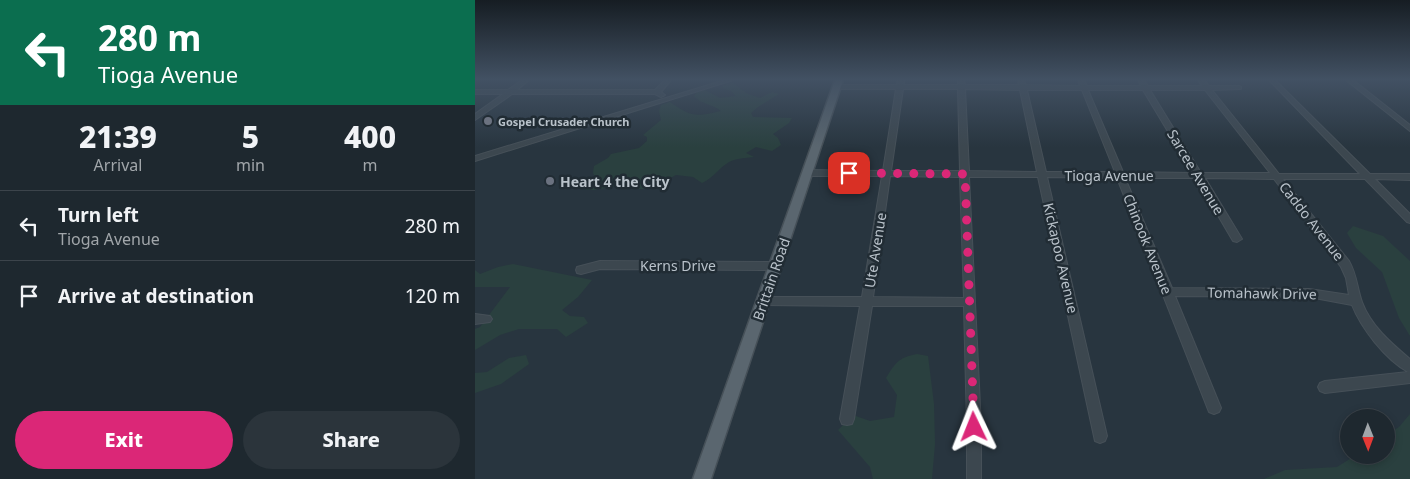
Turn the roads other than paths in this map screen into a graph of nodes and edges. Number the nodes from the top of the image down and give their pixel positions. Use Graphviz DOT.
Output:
graph roads {
  1 [pos="496,102"];
  2 [pos="655,102"];
  3 [pos="831,102"];
  4 [pos="897,102"];
  5 [pos="962,102"];
  6 [pos="1026,102"];
  7 [pos="1090,102"];
  8 [pos="1154,102"];
  9 [pos="1219,102"];
  10 [pos="1294,102"];
  11 [pos="1377,102"];
  12 [pos="475,118"];
  13 [pos="1410,129"];
  14 [pos="475,159"];
  15 [pos="887,173"];
  16 [pos="807,174"];
  17 [pos="965,174"];
  18 [pos="1042,174"];
  19 [pos="1120,175"];
  20 [pos="1199,175"];
  21 [pos="1277,176"];
  22 [pos="1367,176"];
  23 [pos="1410,177"];
  24 [pos="1410,220"];
  25 [pos="1237,239"];
  26 [pos="775,266"];
  27 [pos="581,270"];
  28 [pos="1168,292"];
  29 [pos="867,300"];
  30 [pos="764,301"];
  31 [pos="1356,301"];
  32 [pos="969,302"];
  33 [pos="1410,367"];
  34 [pos="1410,377"];
  35 [pos="1325,388"];
  36 [pos="1213,408"];
  37 [pos="847,419"];
  38 [pos="1100,436"];
  39 [pos="702,479"];
  40 [pos="974,479"];
  1 -- 12 [label="street"];
  2 -- 14 [label="street"];
  3 -- 16 [label="main road, Brittain Road"];
  4 -- 15 [label="street, Ute Avenue"];
  5 -- 17 [label="street"];
  6 -- 18 [label="street, Kickapoo Avenue"];
  7 -- 19 [label="street, Chinook Avenue"];
  8 -- 20 [label="street, Sarcee Avenue"];
  9 -- 21 [label="street, Caddo Avenue"];
  10 -- 22 [label="street"];
  11 -- 13 [label="street"];
  15 -- 16 [label="street, Tioga Avenue"];
  15 -- 17 [label="street, Tioga Avenue"];
  15 -- 29 [label="street, Ute Avenue"];
  16 -- 26 [label="main road, Brittain Road"];
  17 -- 18 [label="street, Tioga Avenue"];
  17 -- 32 [label="street"];
  18 -- 19 [label="street, Tioga Avenue"];
  18 -- 38 [label="street, Kickapoo Avenue"];
  19 -- 20 [label="street, Tioga Avenue"];
  19 -- 28 [label="street, Chinook Avenue"];
  20 -- 21 [label="street, Tioga Avenue"];
  20 -- 25 [label="street, Sarcee Avenue"];
  21 -- 22 [label="street, Tioga Avenue"];
  21 -- 31 [label="street, Caddo Avenue"];
  22 -- 23 [label="street, Tioga Avenue"];
  22 -- 24 [label="street"];
  26 -- 27 [label="street, Kerns Drive"];
  26 -- 30 [label="main road, Brittain Road"];
  28 -- 31 [label="street, Tomahawk Drive"];
  28 -- 36 [label="street, Chinook Avenue"];
  29 -- 30 [label="street"];
  29 -- 32 [label="street"];
  29 -- 37 [label="street, Ute Avenue"];
  30 -- 39 [label="main road, Brittain Road"];
  31 -- 33 [label="street, Caddo Avenue"];
  32 -- 40 [label="street"];
  34 -- 35 [label="street"];
}
